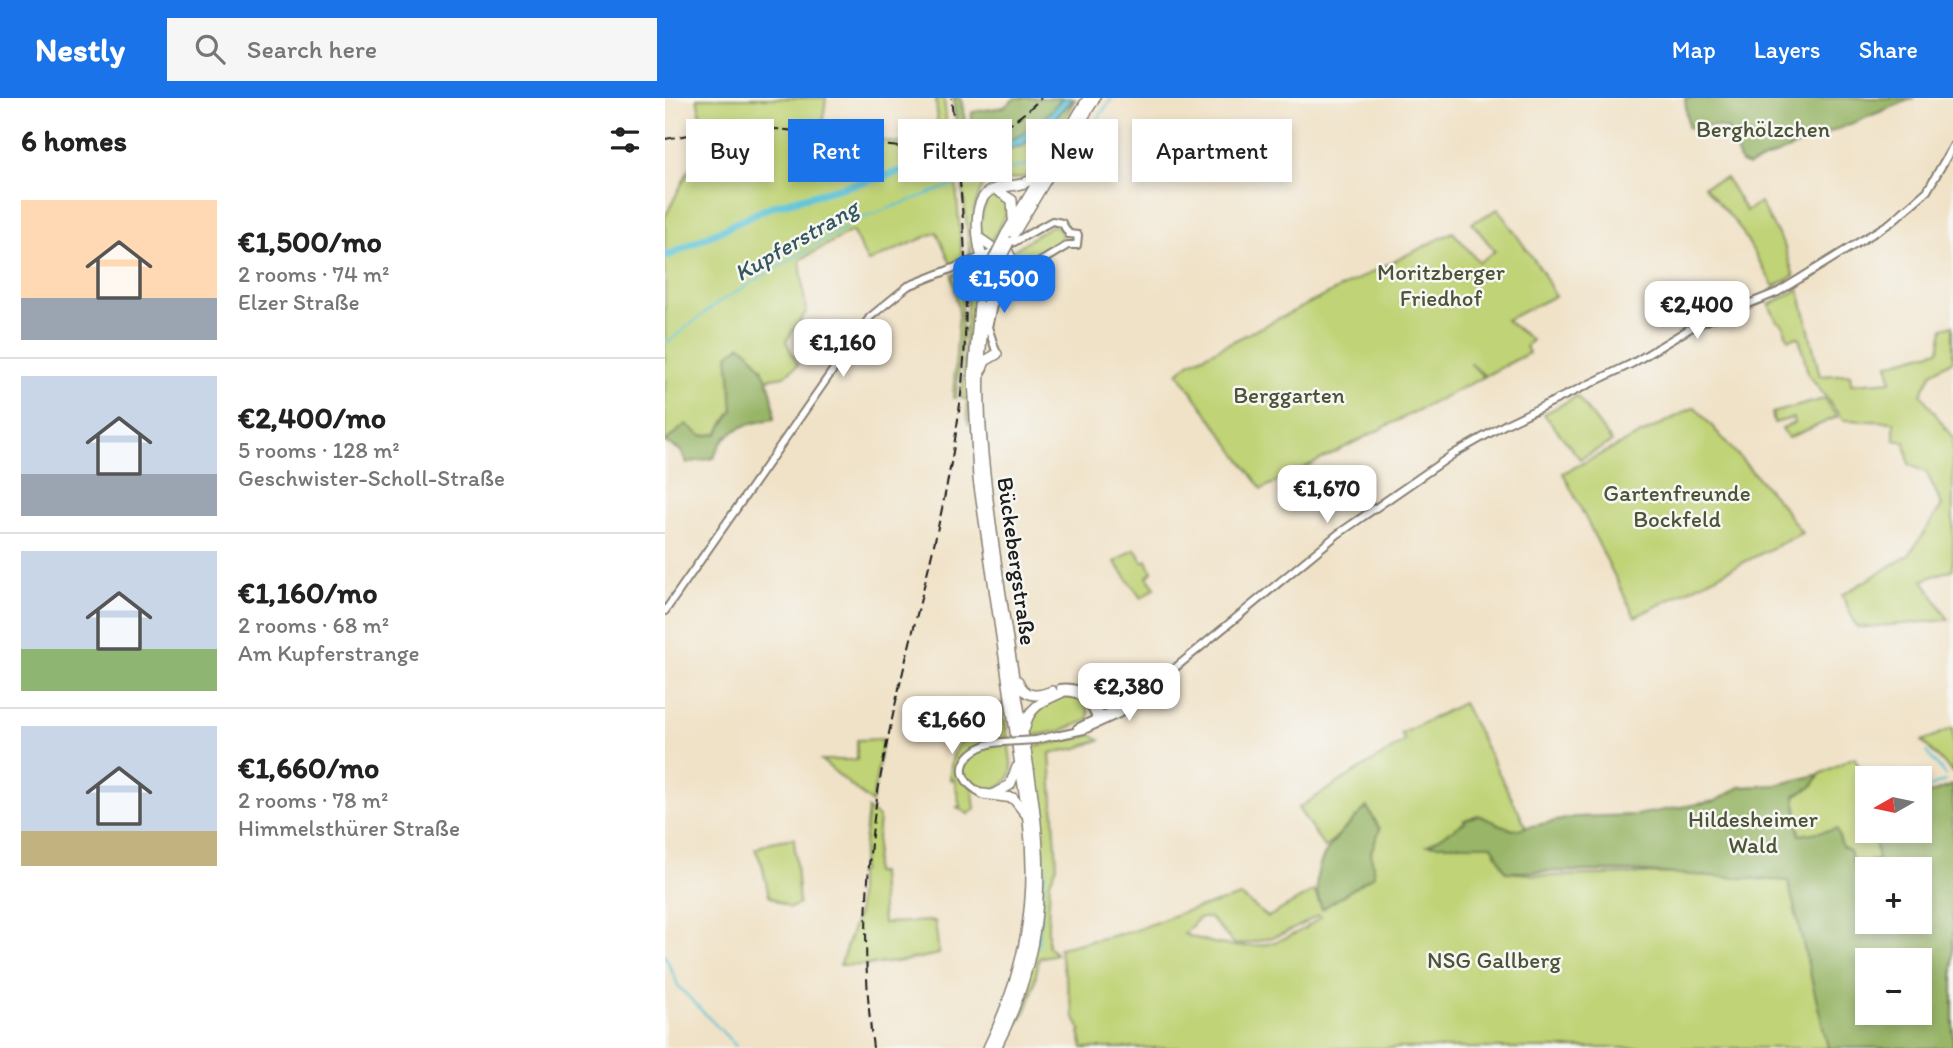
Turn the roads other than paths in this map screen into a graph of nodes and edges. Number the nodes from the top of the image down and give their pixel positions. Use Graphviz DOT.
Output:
graph roads {
  1 [pos="1088,98"];
  2 [pos="1095,98"];
  3 [pos="1075,119"];
  4 [pos="1953,146"];
  5 [pos="1028,182"];
  6 [pos="1038,182"];
  7 [pos="994,190"];
  8 [pos="1069,234"];
  9 [pos="979,238"];
  10 [pos="1006,243"];
  11 [pos="1068,245"];
  12 [pos="982,258"];
  13 [pos="1019,273"];
  14 [pos="997,354"];
  15 [pos="980,377"];
  16 [pos="665,611"];
  17 [pos="1014,674"];
  18 [pos="1061,691"];
  19 [pos="1138,697"];
  20 [pos="1094,703"];
  21 [pos="1123,706"];
  22 [pos="1099,719"];
  23 [pos="1024,736"];
  24 [pos="1056,736"];
  25 [pos="1018,755"];
  26 [pos="988,794"];
  27 [pos="1028,820"];
  28 [pos="988,1048"];
  29 [pos="996,1048"];
  1 -- 3 [label="highway, Bückebergstraße"];
  2 -- 10 [label="highway, Bückebergstraße"];
  4 -- 19 [label="street"];
  5 -- 7 [label="highway"];
  6 -- 10 [label="highway, Bückebergstraße"];
  7 -- 9 [label="highway"];
  7 -- 10 [label="highway"];
  8 -- 10 [label="street"];
  8 -- 11 [label="street"];
  8 -- 11 [label="street"];
  9 -- 10 [label="highway"];
  9 -- 12 [label="highway"];
  10 -- 12 [label="street"];
  10 -- 13 [label="highway"];
  10 -- 15 [label="highway, Bückebergstraße"];
  10 -- 25 [label="highway, Bückebergstraße"];
  11 -- 13 [label="street"];
  12 -- 16 [label="street"];
  13 -- 14 [label="street"];
  14 -- 15 [label="highway"];
  15 -- 17 [label="highway, Bückebergstraße"];
  17 -- 18 [label="highway"];
  17 -- 23 [label="highway, Bückebergstraße"];
  18 -- 20 [label="street"];
  18 -- 22 [label="street"];
  18 -- 23 [label="highway"];
  19 -- 21 [label="street"];
  19 -- 24 [label="street"];
  20 -- 21 [label="street"];
  20 -- 22 [label="street"];
  21 -- 22 [label="street"];
  22 -- 24 [label="street"];
  23 -- 29 [label="highway, Bückebergstraße"];
  24 -- 26 [label="street, bridge"];
  25 -- 26 [label="highway"];
  25 -- 27 [label="highway, Bückebergstraße"];
  26 -- 27 [label="highway"];
  27 -- 28 [label="highway, Bückebergstraße"];
}
